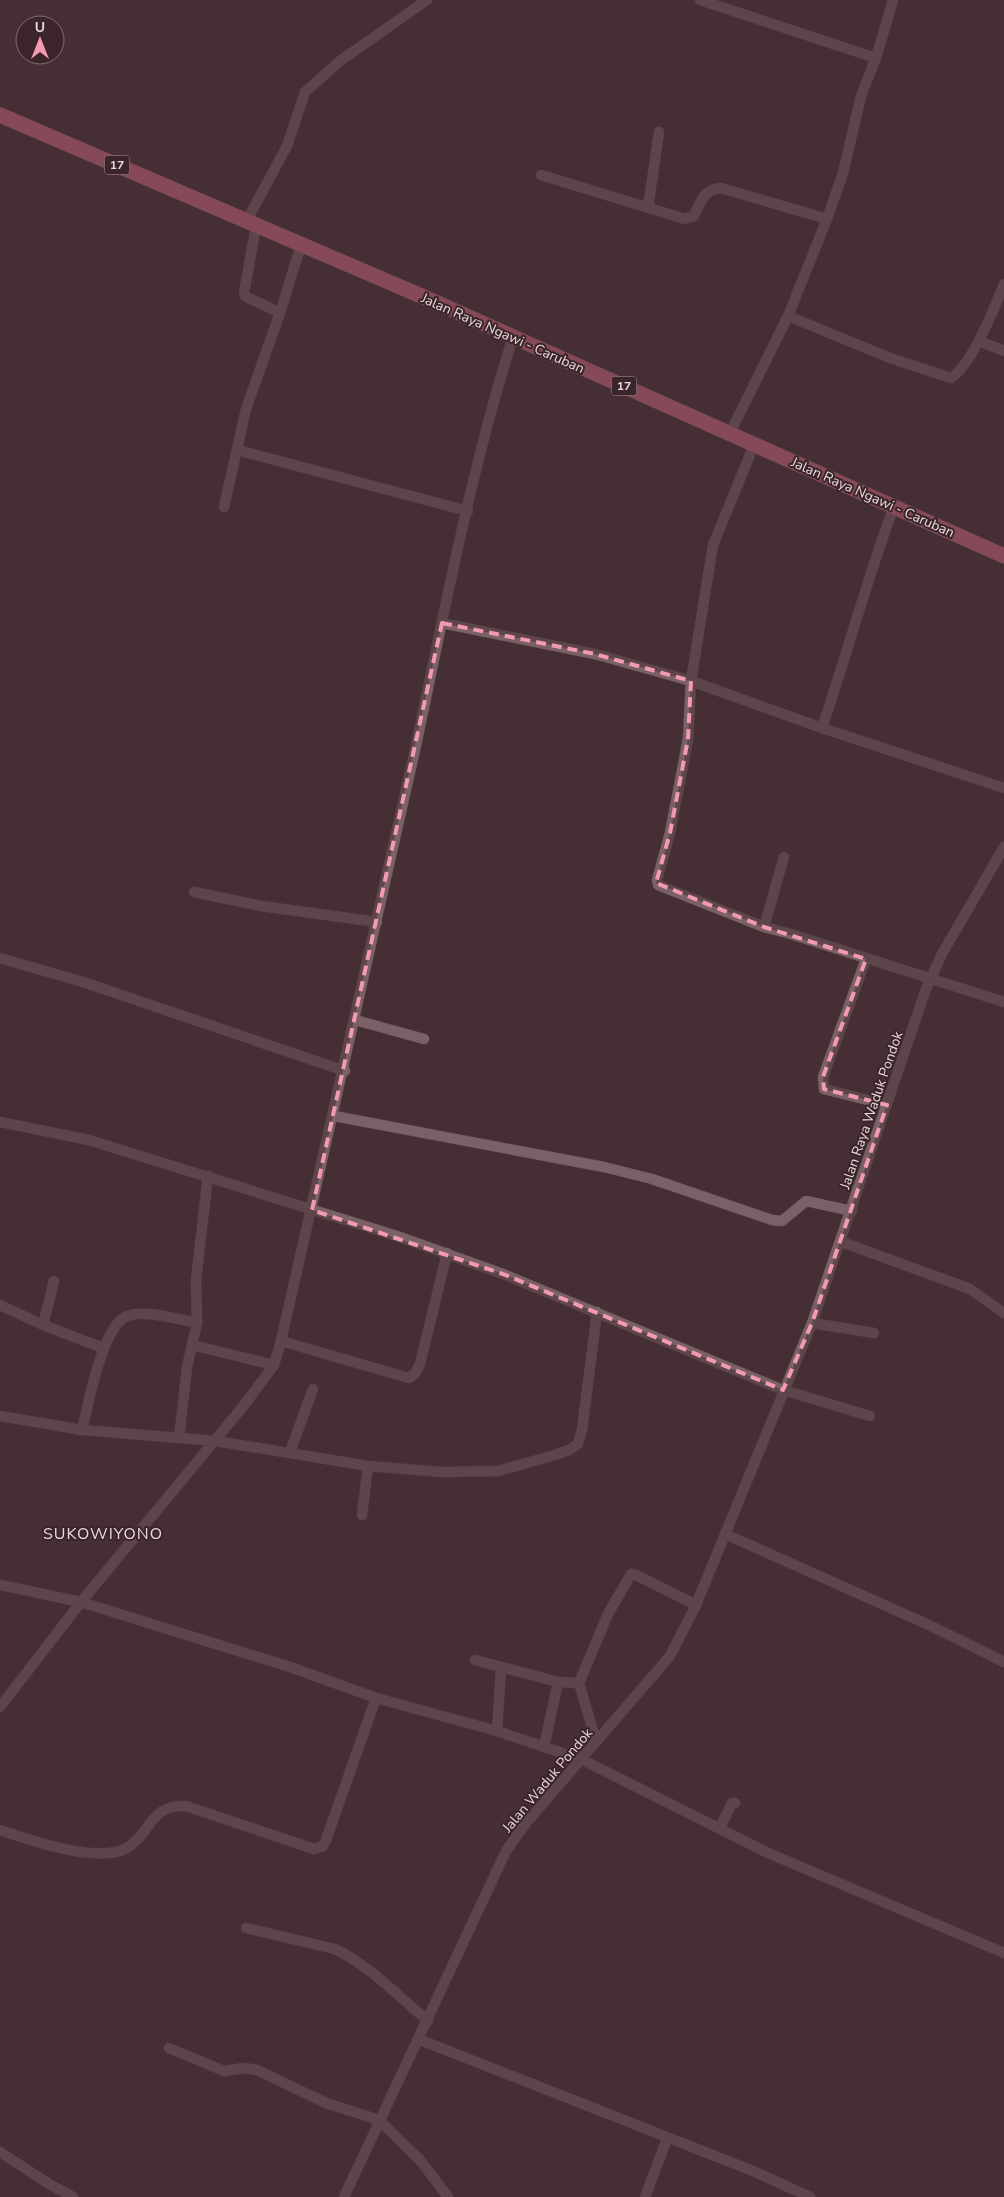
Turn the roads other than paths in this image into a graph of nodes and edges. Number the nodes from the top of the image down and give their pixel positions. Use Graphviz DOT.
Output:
graph roads {
  1 [pos="427,0"];
  2 [pos="700,0"];
  3 [pos="893,0"];
  4 [pos="876,58"];
  5 [pos="0,115"];
  6 [pos="660,132"];
  7 [pos="541,174"];
  8 [pos="648,208"];
  9 [pos="827,218"];
  10 [pos="244,221"];
  11 [pos="301,245"];
  12 [pos="1004,284"];
  13 [pos="280,313"];
  14 [pos="788,316"];
  15 [pos="514,337"];
  16 [pos="979,341"];
  17 [pos="1004,350"];
  18 [pos="730,433"];
  19 [pos="754,445"];
  20 [pos="237,450"];
  21 [pos="894,506"];
  22 [pos="224,507"];
  23 [pos="468,511"];
  24 [pos="1004,556"];
  25 [pos="442,623"];
  26 [pos="691,681"];
  27 [pos="822,728"];
  28 [pos="1004,788"];
  29 [pos="1004,847"];
  30 [pos="784,857"];
  31 [pos="194,892"];
  32 [pos="377,922"];
  33 [pos="764,927"];
  34 [pos="0,958"];
  35 [pos="866,959"];
  36 [pos="930,979"];
  37 [pos="1004,1002"];
  38 [pos="355,1020"];
  39 [pos="424,1039"];
  40 [pos="345,1071"];
  41 [pos="887,1105"];
  42 [pos="334,1116"];
  43 [pos="0,1122"];
  44 [pos="208,1176"];
  45 [pos="312,1210"];
  46 [pos="852,1211"];
  47 [pos="842,1242"];
  48 [pos="447,1253"];
  49 [pos="54,1281"];
  50 [pos="0,1305"];
  51 [pos="598,1312"];
  52 [pos="1004,1313"];
  53 [pos="197,1322"];
  54 [pos="812,1323"];
  55 [pos="43,1325"];
  56 [pos="874,1333"];
  57 [pos="281,1341"];
  58 [pos="192,1344"];
  59 [pos="103,1348"];
  60 [pos="274,1366"];
  61 [pos="313,1389"];
  62 [pos="783,1390"];
  63 [pos="0,1416"];
  64 [pos="870,1416"];
  65 [pos="82,1430"];
  66 [pos="179,1438"];
  67 [pos="216,1441"];
  68 [pos="290,1452"];
  69 [pos="368,1466"];
  70 [pos="362,1515"];
  71 [pos="726,1534"];
  72 [pos="0,1585"];
  73 [pos="81,1602"];
  74 [pos="696,1604"];
  75 [pos="475,1660"];
  76 [pos="1004,1662"];
  77 [pos="501,1667"];
  78 [pos="558,1682"];
  79 [pos="579,1683"];
  80 [pos="376,1698"];
  81 [pos="0,1707"];
  82 [pos="497,1731"];
  83 [pos="596,1741"];
  84 [pos="544,1747"];
  85 [pos="583,1760"];
  86 [pos="735,1802"];
  87 [pos="720,1828"];
  88 [pos="0,1830"];
  89 [pos="246,1928"];
  90 [pos="1004,1953"];
  91 [pos="428,2021"];
  92 [pos="418,2039"];
  93 [pos="169,2048"];
  94 [pos="379,2120"];
  95 [pos="667,2139"];
  96 [pos="0,2152"];
  97 [pos="73,2197"];
  98 [pos="344,2197"];
  99 [pos="448,2197"];
  100 [pos="645,2197"];
  101 [pos="810,2197"];
  1 -- 10 [label="street"];
  2 -- 4 [label="street"];
  3 -- 4 [label="street"];
  4 -- 9 [label="street"];
  5 -- 10 [label="highway, Jalan Raya Ngawi - Caruban / 17"];
  6 -- 8 [label="street"];
  7 -- 8 [label="street"];
  8 -- 9 [label="street"];
  9 -- 14 [label="street"];
  10 -- 11 [label="highway, Jalan Raya Ngawi - Caruban / 17"];
  10 -- 13 [label="street"];
  11 -- 13 [label="street"];
  11 -- 15 [label="highway, Jalan Raya Ngawi - Caruban / 17"];
  12 -- 16 [label="street"];
  13 -- 20 [label="street"];
  14 -- 16 [label="street"];
  14 -- 18 [label="street"];
  15 -- 18 [label="highway, Jalan Raya Ngawi - Caruban / 17"];
  15 -- 23 [label="street"];
  16 -- 17 [label="street"];
  18 -- 19 [label="highway, Jalan Raya Ngawi - Caruban / 17"];
  19 -- 21 [label="highway, Jalan Raya Ngawi - Caruban / 17"];
  19 -- 26 [label="street"];
  20 -- 22 [label="street"];
  20 -- 23 [label="street"];
  21 -- 24 [label="highway, Jalan Raya Ngawi - Caruban / 17"];
  21 -- 27 [label="street"];
  23 -- 25 [label="street"];
  25 -- 26 [label="street"];
  25 -- 32 [label="street"];
  26 -- 27 [label="street"];
  26 -- 33 [label="street"];
  27 -- 28 [label="street"];
  29 -- 36 [label="street, Jalan Raya Waduk Pondok"];
  30 -- 33 [label="street"];
  31 -- 32 [label="street"];
  32 -- 38 [label="street"];
  33 -- 35 [label="street"];
  34 -- 40 [label="street"];
  35 -- 36 [label="street"];
  35 -- 41 [label="street"];
  36 -- 37 [label="street"];
  36 -- 41 [label="street, Jalan Raya Waduk Pondok"];
  38 -- 39 [label="street"];
  38 -- 40 [label="street"];
  40 -- 42 [label="street"];
  41 -- 46 [label="street, Jalan Raya Waduk Pondok"];
  42 -- 45 [label="street"];
  42 -- 46 [label="street"];
  43 -- 44 [label="street"];
  44 -- 45 [label="street"];
  44 -- 53 [label="street"];
  45 -- 48 [label="street"];
  45 -- 57 [label="street"];
  46 -- 47 [label="street, Jalan Raya Waduk Pondok"];
  47 -- 52 [label="street"];
  47 -- 54 [label="street, Jalan Raya Waduk Pondok"];
  48 -- 51 [label="street"];
  48 -- 57 [label="street"];
  49 -- 55 [label="street"];
  50 -- 55 [label="street"];
  51 -- 62 [label="street"];
  51 -- 69 [label="street"];
  53 -- 58 [label="street"];
  53 -- 59 [label="street"];
  54 -- 56 [label="street"];
  54 -- 62 [label="street, Jalan Raya Waduk Pondok"];
  55 -- 59 [label="street"];
  57 -- 60 [label="street"];
  58 -- 60 [label="street"];
  58 -- 66 [label="street"];
  59 -- 65 [label="street"];
  60 -- 67 [label="street"];
  61 -- 68 [label="street"];
  62 -- 64 [label="street"];
  62 -- 71 [label="street, Jalan Waduk Pondok"];
  63 -- 65 [label="street"];
  65 -- 66 [label="street"];
  66 -- 67 [label="street"];
  67 -- 68 [label="street"];
  67 -- 73 [label="street"];
  68 -- 69 [label="street"];
  69 -- 70 [label="street"];
  71 -- 74 [label="street, Jalan Waduk Pondok"];
  71 -- 76 [label="street"];
  72 -- 73 [label="street"];
  73 -- 80 [label="street"];
  73 -- 81 [label="street"];
  74 -- 79 [label="street"];
  74 -- 83 [label="street, Jalan Waduk Pondok"];
  75 -- 77 [label="street"];
  77 -- 78 [label="street"];
  77 -- 82 [label="street"];
  78 -- 79 [label="street"];
  78 -- 84 [label="street"];
  79 -- 83 [label="street"];
  80 -- 82 [label="street"];
  80 -- 88 [label="street"];
  82 -- 84 [label="street"];
  83 -- 85 [label="street, Jalan Waduk Pondok"];
  84 -- 85 [label="street"];
  85 -- 87 [label="street"];
  85 -- 91 [label="street, Jalan Waduk Pondok"];
  86 -- 87 [label="street"];
  87 -- 90 [label="street"];
  89 -- 91 [label="street"];
  91 -- 92 [label="street, Jalan Waduk Pondok"];
  92 -- 94 [label="street, Jalan Waduk Pondok"];
  92 -- 95 [label="street"];
  93 -- 94 [label="street"];
  94 -- 98 [label="street, Jalan Waduk Pondok"];
  94 -- 99 [label="street"];
  95 -- 100 [label="street"];
  95 -- 101 [label="street"];
  96 -- 97 [label="street"];
}
